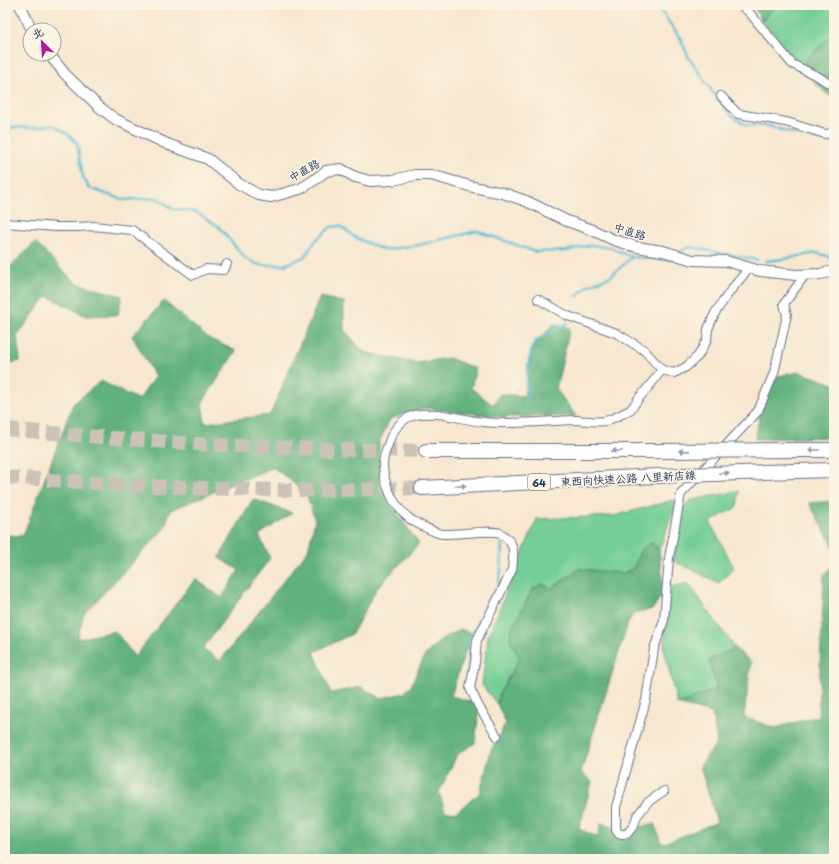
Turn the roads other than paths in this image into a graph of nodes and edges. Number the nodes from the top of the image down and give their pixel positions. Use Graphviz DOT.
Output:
graph roads {
  1 [pos="20,5"];
  2 [pos="740,5"];
  3 [pos="28,22"];
  4 [pos="55,62"];
  5 [pos="834,87"];
  6 [pos="721,96"];
  7 [pos="834,133"];
  8 [pos="5,222"];
  9 [pos="227,264"];
  10 [pos="749,268"];
  11 [pos="834,271"];
  12 [pos="820,274"];
  13 [pos="538,300"];
  14 [pos="662,370"];
  15 [pos="834,450"];
  16 [pos="426,451"];
  17 [pos="834,470"];
  18 [pos="422,488"];
  19 [pos="497,736"];
  20 [pos="664,791"];
  1 -- 3 [label="street"];
  2 -- 5 [label="street"];
  4 -- 10 [label="street, 中直路"];
  6 -- 7 [label="street"];
  8 -- 9 [label="street"];
  10 -- 12 [label="street"];
  10 -- 14 [label="street"];
  11 -- 12 [label="street"];
  12 -- 20 [label="street"];
  13 -- 14 [label="street"];
  14 -- 19 [label="street"];
  15 -- 16 [label="highway, one-way, bridge"];
  18 -- 17 [label="highway, 東西向快速公路 八里新店線 / 64, one-way, bridge"];
}
